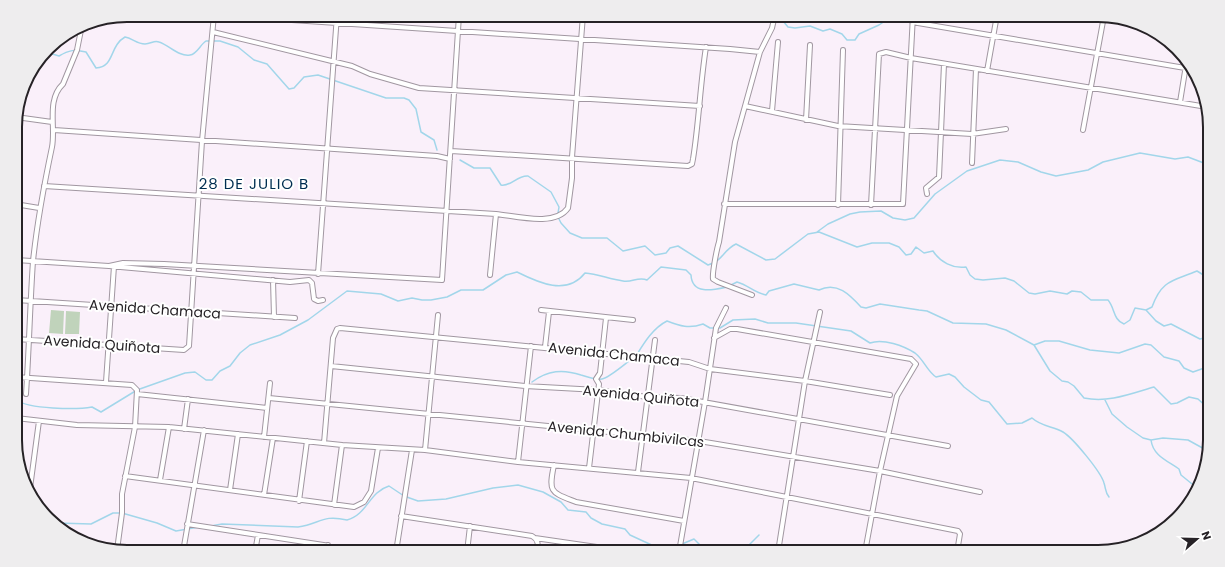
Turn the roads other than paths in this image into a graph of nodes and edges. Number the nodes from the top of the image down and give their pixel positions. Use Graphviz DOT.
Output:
graph roads {
  1 [pos="214,22"];
  2 [pos="336,22"];
  3 [pos="459,22"];
  4 [pos="583,22"];
  5 [pos="773,22"];
  6 [pos="912,22"];
  7 [pos="996,22"];
  8 [pos="1103,22"];
  9 [pos="458,31"];
  10 [pos="212,32"];
  11 [pos="80,33"];
  12 [pos="993,36"];
  13 [pos="582,39"];
  14 [pos="778,42"];
  15 [pos="810,45"];
  16 [pos="706,47"];
  17 [pos="844,50"];
  18 [pos="760,52"];
  19 [pos="1097,53"];
  20 [pos="911,58"];
  21 [pos="332,62"];
  22 [pos="944,64"];
  23 [pos="1185,68"];
  24 [pos="976,69"];
  25 [pos="987,71"];
  26 [pos="1091,88"];
  27 [pos="455,90"];
  28 [pos="577,98"];
  29 [pos="1180,102"];
  30 [pos="700,106"];
  31 [pos="745,106"];
  32 [pos="1200,106"];
  33 [pos="772,111"];
  34 [pos="22,118"];
  35 [pos="806,120"];
  36 [pos="52,122"];
  37 [pos="841,126"];
  38 [pos="875,128"];
  39 [pos="1006,129"];
  40 [pos="54,130"];
  41 [pos="907,130"];
  42 [pos="1083,130"];
  43 [pos="941,132"];
  44 [pos="973,134"];
  45 [pos="202,141"];
  46 [pos="327,148"];
  47 [pos="450,151"];
  48 [pos="572,157"];
  49 [pos="450,159"];
  50 [pos="972,163"];
  51 [pos="44,186"];
  52 [pos="927,194"];
  53 [pos="199,196"];
  54 [pos="724,204"];
  55 [pos="22,205"];
  56 [pos="324,205"];
  57 [pos="838,205"];
  58 [pos="871,205"];
  59 [pos="39,208"];
  60 [pos="447,212"];
  61 [pos="496,214"];
  62 [pos="22,260"];
  63 [pos="33,261"];
  64 [pos="109,266"];
  65 [pos="114,266"];
  66 [pos="194,266"];
  67 [pos="194,274"];
  68 [pos="318,274"];
  69 [pos="490,275"];
  70 [pos="274,280"];
  71 [pos="752,295"];
  72 [pos="22,300"];
  73 [pos="323,300"];
  74 [pos="31,301"];
  75 [pos="112,307"];
  76 [pos="726,308"];
  77 [pos="541,310"];
  78 [pos="192,312"];
  79 [pos="549,312"];
  80 [pos="820,312"];
  81 [pos="438,315"];
  82 [pos="274,317"];
  83 [pos="295,318"];
  84 [pos="606,318"];
  85 [pos="633,320"];
  86 [pos="435,337"];
  87 [pos="714,338"];
  88 [pos="22,339"];
  89 [pos="30,340"];
  90 [pos="655,340"];
  91 [pos="812,342"];
  92 [pos="110,344"];
  93 [pos="531,346"];
  94 [pos="545,347"];
  95 [pos="602,353"];
  96 [pos="653,359"];
  97 [pos="331,366"];
  98 [pos="710,369"];
  99 [pos="432,376"];
  100 [pos="22,377"];
  101 [pos="27,377"];
  102 [pos="806,381"];
  103 [pos="106,382"];
  104 [pos="270,383"];
  105 [pos="525,386"];
  106 [pos="598,390"];
  107 [pos="26,394"];
  108 [pos="137,394"];
  109 [pos="890,395"];
  110 [pos="647,397"];
  111 [pos="269,398"];
  112 [pos="188,399"];
  113 [pos="705,402"];
  114 [pos="327,404"];
  115 [pos="267,408"];
  116 [pos="429,413"];
  117 [pos="22,419"];
  118 [pos="800,420"];
  119 [pos="39,421"];
  120 [pos="522,424"];
  121 [pos="135,427"];
  122 [pos="169,427"];
  123 [pos="184,429"];
  124 [pos="593,429"];
  125 [pos="204,430"];
  126 [pos="238,434"];
  127 [pos="888,435"];
  128 [pos="641,436"];
  129 [pos="264,437"];
  130 [pos="273,438"];
  131 [pos="307,441"];
  132 [pos="699,441"];
  133 [pos="324,442"];
  134 [pos="342,445"];
  135 [pos="948,446"];
  136 [pos="378,448"];
  137 [pos="412,450"];
  138 [pos="425,450"];
  139 [pos="794,457"];
  140 [pos="518,462"];
  141 [pos="554,465"];
  142 [pos="590,468"];
  143 [pos="880,471"];
  144 [pos="638,472"];
  145 [pos="125,476"];
  146 [pos="691,478"];
  147 [pos="160,480"];
  148 [pos="31,482"];
  149 [pos="194,485"];
  150 [pos="230,490"];
  151 [pos="980,492"];
  152 [pos="264,495"];
  153 [pos="787,497"];
  154 [pos="300,501"];
  155 [pos="334,505"];
  156 [pos="872,514"];
  157 [pos="401,516"];
  158 [pos="684,521"];
  159 [pos="187,524"];
  160 [pos="470,526"];
  161 [pos="258,535"];
  162 [pos="535,538"];
  163 [pos="117,544"];
  164 [pos="184,545"];
  165 [pos="256,545"];
  166 [pos="328,545"];
  167 [pos="397,545"];
  168 [pos="468,545"];
  169 [pos="538,545"];
  170 [pos="579,545"];
  171 [pos="680,545"];
  172 [pos="779,545"];
  173 [pos="866,545"];
  174 [pos="958,545"];
  1 -- 10 [label="street"];
  2 -- 9 [label="street"];
  2 -- 21 [label="street"];
  3 -- 9 [label="street"];
  4 -- 13 [label="street"];
  5 -- 18 [label="street"];
  6 -- 12 [label="street"];
  6 -- 20 [label="street"];
  7 -- 12 [label="street"];
  8 -- 19 [label="street"];
  9 -- 13 [label="street"];
  9 -- 27 [label="street"];
  10 -- 21 [label="street"];
  10 -- 45 [label="street"];
  11 -- 36 [label="street"];
  12 -- 19 [label="street"];
  12 -- 25 [label="street"];
  13 -- 16 [label="street"];
  13 -- 28 [label="street"];
  14 -- 33 [label="street"];
  15 -- 35 [label="street"];
  16 -- 18 [label="street"];
  16 -- 30 [label="street"];
  17 -- 37 [label="street"];
  18 -- 31 [label="street"];
  19 -- 23 [label="street"];
  19 -- 26 [label="street"];
  20 -- 22 [label="street"];
  20 -- 38 [label="street"];
  20 -- 41 [label="street"];
  21 -- 27 [label="street"];
  21 -- 46 [label="street"];
  22 -- 24 [label="street"];
  22 -- 43 [label="street"];
  23 -- 29 [label="street"];
  24 -- 25 [label="street"];
  24 -- 44 [label="street"];
  25 -- 26 [label="street"];
  26 -- 29 [label="street"];
  26 -- 42 [label="street"];
  27 -- 28 [label="street"];
  27 -- 47 [label="street"];
  28 -- 30 [label="street"];
  28 -- 48 [label="street"];
  29 -- 32 [label="street"];
  30 -- 48 [label="street"];
  31 -- 33 [label="street"];
  31 -- 54 [label="street"];
  33 -- 35 [label="street"];
  34 -- 36 [label="street"];
  35 -- 37 [label="street"];
  36 -- 40 [label="street"];
  37 -- 38 [label="street"];
  37 -- 57 [label="street"];
  38 -- 41 [label="street"];
  38 -- 58 [label="street"];
  39 -- 44 [label="street"];
  40 -- 45 [label="street"];
  40 -- 51 [label="street"];
  41 -- 43 [label="street"];
  41 -- 58 [label="street"];
  43 -- 44 [label="street"];
  43 -- 52 [label="street"];
  44 -- 50 [label="street"];
  45 -- 46 [label="street"];
  45 -- 53 [label="street"];
  46 -- 49 [label="street"];
  46 -- 56 [label="street"];
  47 -- 48 [label="street"];
  47 -- 49 [label="street"];
  48 -- 61 [label="street"];
  49 -- 60 [label="street"];
  51 -- 53 [label="street"];
  51 -- 59 [label="street"];
  53 -- 56 [label="street"];
  53 -- 66 [label="street"];
  54 -- 57 [label="street"];
  54 -- 71 [label="street"];
  55 -- 59 [label="street"];
  56 -- 60 [label="street"];
  56 -- 68 [label="street"];
  57 -- 58 [label="street"];
  59 -- 63 [label="street"];
  60 -- 61 [label="street"];
  60 -- 68 [label="street"];
  61 -- 69 [label="street"];
  62 -- 63 [label="street"];
  63 -- 64 [label="street"];
  63 -- 74 [label="street"];
  64 -- 65 [label="street"];
  64 -- 66 [label="street"];
  65 -- 67 [label="street"];
  65 -- 75 [label="street"];
  66 -- 67 [label="street"];
  66 -- 68 [label="street"];
  67 -- 70 [label="street"];
  67 -- 78 [label="street"];
  70 -- 73 [label="street"];
  70 -- 82 [label="street"];
  72 -- 74 [label="street, Avenida Chamaca"];
  74 -- 75 [label="street, Avenida Chamaca"];
  74 -- 89 [label="street"];
  75 -- 78 [label="street, Avenida Chamaca"];
  75 -- 92 [label="street"];
  76 -- 87 [label="street"];
  77 -- 79 [label="street"];
  78 -- 82 [label="street, Avenida Chamaca"];
  78 -- 92 [label="street, Avenida Quiñota"];
  79 -- 84 [label="street"];
  79 -- 94 [label="street"];
  80 -- 91 [label="street"];
  81 -- 86 [label="street"];
  82 -- 83 [label="street, Avenida Chamaca"];
  84 -- 85 [label="street"];
  84 -- 95 [label="street"];
  86 -- 93 [label="street, Avenida Chamaca"];
  86 -- 97 [label="street, Avenida Chamaca"];
  86 -- 99 [label="street"];
  87 -- 91 [label="street"];
  87 -- 98 [label="street"];
  88 -- 89 [label="street, Avenida Quiñota"];
  89 -- 92 [label="street, Avenida Quiñota"];
  89 -- 101 [label="street"];
  90 -- 96 [label="street"];
  91 -- 102 [label="street"];
  91 -- 127 [label="street"];
  92 -- 103 [label="street"];
  93 -- 94 [label="street, Avenida Chamaca"];
  93 -- 105 [label="street"];
  94 -- 95 [label="street, Avenida Chamaca"];
  95 -- 96 [label="street, Avenida Chamaca"];
  95 -- 106 [label="street"];
  96 -- 98 [label="street, Avenida Chamaca"];
  96 -- 110 [label="street"];
  97 -- 99 [label="street, Avenida Quiñota"];
  97 -- 114 [label="street"];
  98 -- 102 [label="street, Avenida Chamaca"];
  98 -- 113 [label="street"];
  99 -- 105 [label="street, Avenida Quiñota"];
  99 -- 116 [label="street"];
  100 -- 101 [label="street"];
  101 -- 103 [label="street"];
  101 -- 107 [label="street"];
  102 -- 109 [label="street, Avenida Chamaca"];
  102 -- 118 [label="street"];
  103 -- 108 [label="street"];
  104 -- 111 [label="street"];
  105 -- 106 [label="street, Avenida Quiñota"];
  105 -- 120 [label="street"];
  106 -- 110 [label="street, Avenida Quiñota"];
  106 -- 124 [label="street"];
  108 -- 112 [label="street"];
  108 -- 121 [label="street"];
  110 -- 113 [label="street, Avenida Quiñota"];
  110 -- 128 [label="street"];
  111 -- 114 [label="street, Avenida Chumbivilcas"];
  111 -- 115 [label="street"];
  112 -- 115 [label="street"];
  112 -- 123 [label="street"];
  113 -- 118 [label="street, Avenida Quiñota"];
  113 -- 132 [label="street"];
  114 -- 116 [label="street, Avenida Chumbivilcas"];
  114 -- 133 [label="street"];
  115 -- 129 [label="street"];
  116 -- 120 [label="street, Avenida Chumbivilcas"];
  116 -- 138 [label="street"];
  117 -- 119 [label="street"];
  118 -- 127 [label="street, Avenida Quiñota"];
  118 -- 139 [label="street"];
  119 -- 121 [label="street"];
  119 -- 148 [label="street"];
  120 -- 124 [label="street, Avenida Chumbivilcas"];
  120 -- 140 [label="street"];
  121 -- 122 [label="street"];
  121 -- 145 [label="street"];
  122 -- 123 [label="street"];
  122 -- 147 [label="street"];
  123 -- 125 [label="street"];
  124 -- 128 [label="street, Avenida Chumbivilcas"];
  124 -- 142 [label="street"];
  125 -- 126 [label="street"];
  125 -- 149 [label="street"];
  126 -- 129 [label="street"];
  126 -- 150 [label="street"];
  127 -- 135 [label="street, Avenida Quiñota"];
  127 -- 143 [label="street"];
  128 -- 132 [label="street, Avenida Chumbivilcas"];
  128 -- 144 [label="street"];
  129 -- 130 [label="street"];
  130 -- 131 [label="street"];
  130 -- 152 [label="street"];
  131 -- 133 [label="street"];
  131 -- 154 [label="street"];
  132 -- 139 [label="street, Avenida Chumbivilcas"];
  132 -- 146 [label="street"];
  133 -- 134 [label="street"];
  134 -- 136 [label="street"];
  134 -- 155 [label="street"];
  136 -- 137 [label="street"];
  136 -- 155 [label="street"];
  137 -- 138 [label="street"];
  137 -- 157 [label="street"];
  138 -- 140 [label="street"];
  139 -- 143 [label="street, Avenida Chumbivilcas"];
  139 -- 153 [label="street"];
  140 -- 141 [label="street"];
  141 -- 142 [label="street"];
  141 -- 158 [label="street"];
  142 -- 144 [label="street"];
  143 -- 151 [label="street, Avenida Chumbivilcas"];
  143 -- 156 [label="street"];
  144 -- 146 [label="street"];
  145 -- 147 [label="street"];
  145 -- 163 [label="street"];
  146 -- 153 [label="street"];
  146 -- 158 [label="street"];
  147 -- 149 [label="street"];
  149 -- 150 [label="street"];
  149 -- 159 [label="street"];
  150 -- 152 [label="street"];
  152 -- 154 [label="street"];
  153 -- 156 [label="street"];
  153 -- 172 [label="street"];
  154 -- 155 [label="street"];
  156 -- 173 [label="street"];
  156 -- 174 [label="street"];
  157 -- 160 [label="street"];
  157 -- 167 [label="street"];
  158 -- 171 [label="street"];
  159 -- 161 [label="street"];
  159 -- 164 [label="street"];
  160 -- 162 [label="street"];
  160 -- 168 [label="street"];
  161 -- 165 [label="street"];
  161 -- 166 [label="street"];
  162 -- 169 [label="street"];
  162 -- 170 [label="street"];
}
